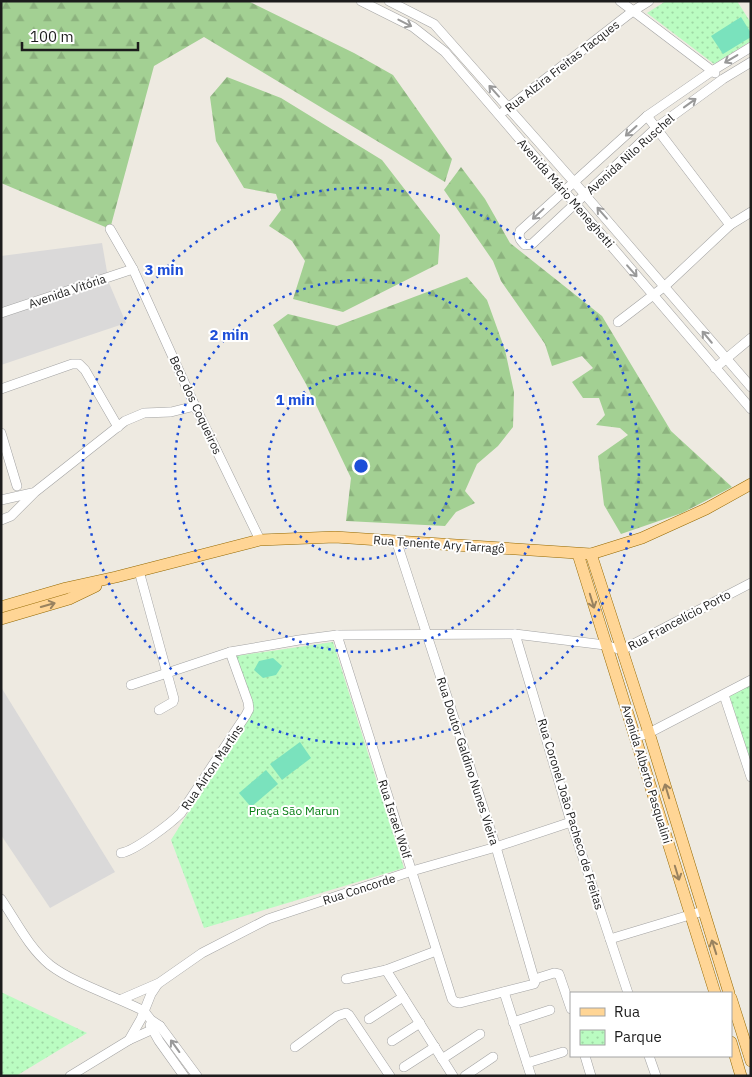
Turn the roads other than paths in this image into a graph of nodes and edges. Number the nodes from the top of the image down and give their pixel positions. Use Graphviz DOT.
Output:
graph roads {
  1 [pos="361,1"];
  2 [pos="388,1"];
  3 [pos="620,1"];
  4 [pos="650,1"];
  5 [pos="632,11"];
  6 [pos="434,24"];
  7 [pos="424,36"];
  8 [pos="751,47"];
  9 [pos="751,62"];
  10 [pos="712,71"];
  11 [pos="723,79"];
  12 [pos="508,107"];
  13 [pos="499,115"];
  14 [pos="648,116"];
  15 [pos="656,128"];
  16 [pos="574,182"];
  17 [pos="564,191"];
  18 [pos="585,194"];
  19 [pos="575,204"];
  20 [pos="751,212"];
  21 [pos="730,225"];
  22 [pos="110,229"];
  23 [pos="134,269"];
  24 [pos="665,286"];
  25 [pos="653,295"];
  26 [pos="1,313"];
  27 [pos="618,322"];
  28 [pos="751,338"];
  29 [pos="726,359"];
  30 [pos="715,368"];
  31 [pos="751,387"];
  32 [pos="1,389"];
  33 [pos="195,406"];
  34 [pos="751,409"];
  35 [pos="118,427"];
  36 [pos="1,433"];
  37 [pos="751,484"];
  38 [pos="17,486"];
  39 [pos="35,492"];
  40 [pos="2,500"];
  41 [pos="5,519"];
  42 [pos="260,540"];
  43 [pos="396,540"];
  44 [pos="578,554"];
  45 [pos="591,554"];
  46 [pos="139,571"];
  47 [pos="116,577"];
  48 [pos="751,582"];
  49 [pos="1,607"];
  50 [pos="1,618"];
  51 [pos="426,634"];
  52 [pos="515,634"];
  53 [pos="337,636"];
  54 [pos="606,645"];
  55 [pos="622,650"];
  56 [pos="230,652"];
  57 [pos="166,674"];
  58 [pos="751,680"];
  59 [pos="131,685"];
  60 [pos="724,695"];
  61 [pos="159,710"];
  62 [pos="649,733"];
  63 [pos="636,737"];
  64 [pos="750,775"];
  65 [pos="571,822"];
  66 [pos="496,846"];
  67 [pos="121,853"];
  68 [pos="412,871"];
  69 [pos="1,899"];
  70 [pos="703,911"];
  71 [pos="690,914"];
  72 [pos="610,939"];
  73 [pos="436,951"];
  74 [pos="386,970"];
  75 [pos="346,979"];
  76 [pos="535,981"];
  77 [pos="159,983"];
  78 [pos="504,992"];
  79 [pos="628,992"];
  80 [pos="715,992"];
  81 [pos="729,992"];
  82 [pos="403,997"];
  83 [pos="122,1000"];
  84 [pos="732,1001"];
  85 [pos="570,1006"];
  86 [pos="550,1010"];
  87 [pos="144,1011"];
  88 [pos="369,1019"];
  89 [pos="513,1022"];
  90 [pos="420,1023"];
  91 [pos="157,1029"];
  92 [pos="480,1034"];
  93 [pos="129,1040"];
  94 [pos="392,1041"];
  95 [pos="732,1045"];
  96 [pos="295,1047"];
  97 [pos="435,1047"];
  98 [pos="563,1052"];
  99 [pos="493,1057"];
  100 [pos="585,1057"];
  101 [pos="649,1057"];
  102 [pos="442,1059"];
  103 [pos="751,1061"];
  104 [pos="527,1063"];
  105 [pos="404,1067"];
  106 [pos="449,1074"];
  107 [pos="74,1075"];
  108 [pos="184,1076"];
  109 [pos="196,1076"];
  110 [pos="390,1076"];
  111 [pos="465,1076"];
  112 [pos="531,1076"];
  113 [pos="591,1076"];
  114 [pos="656,1076"];
  115 [pos="741,1076"];
  1 -- 7 [label="street, Avenida Mário Meneghetti, one-way"];
  2 -- 6 [label="street, Avenida Mário Meneghetti"];
  3 -- 5 [label="street"];
  4 -- 5 [label="street, Rua Alzira Freitas Tacques"];
  5 -- 10 [label="street"];
  5 -- 12 [label="street, Rua Alzira Freitas Tacques"];
  6 -- 7 [label="street"];
  12 -- 6 [label="street, Avenida Mário Meneghetti, one-way"];
  7 -- 13 [label="street, Avenida Mário Meneghetti"];
  8 -- 10 [label="street, Avenida Nilo Ruschel, one-way"];
  9 -- 11 [label="street, Avenida Nilo Ruschel"];
  10 -- 11 [label="street"];
  10 -- 14 [label="street, Avenida Nilo Ruschel"];
  15 -- 11 [label="street, Avenida Nilo Ruschel, one-way"];
  12 -- 13 [label="street, Rua Alzira Freitas Tacques"];
  12 -- 16 [label="street, Avenida Mário Meneghetti"];
  13 -- 17 [label="street, Avenida Mário Meneghetti"];
  14 -- 15 [label="street"];
  14 -- 16 [label="street, Avenida Nilo Ruschel, one-way"];
  15 -- 18 [label="street, Avenida Nilo Ruschel"];
  15 -- 21 [label="street"];
  16 -- 17 [label="street, Avenida Nilo Ruschel"];
  16 -- 18 [label="street, Avenida Mário Meneghetti"];
  17 -- 19 [label="street, Avenida Mário Meneghetti"];
  17 -- 19 [label="street, Avenida Nilo Ruschel, one-way"];
  18 -- 19 [label="street, Avenida Nilo Ruschel"];
  24 -- 18 [label="street, Avenida Mário Meneghetti, one-way"];
  19 -- 25 [label="street, Avenida Mário Meneghetti, one-way"];
  20 -- 21 [label="street"];
  21 -- 24 [label="street"];
  22 -- 23 [label="street, Beco dos Coqueiros"];
  23 -- 26 [label="street, Avenida Vitória"];
  23 -- 33 [label="street, Beco dos Coqueiros"];
  24 -- 25 [label="street"];
  29 -- 24 [label="street, Avenida Mário Meneghetti, one-way"];
  25 -- 27 [label="street"];
  25 -- 30 [label="street, Avenida Mário Meneghetti"];
  28 -- 29 [label="street"];
  29 -- 30 [label="street"];
  29 -- 31 [label="street, Avenida Mário Meneghetti"];
  30 -- 34 [label="street, Avenida Mário Meneghetti"];
  32 -- 35 [label="street"];
  33 -- 35 [label="street"];
  33 -- 42 [label="street, Beco dos Coqueiros"];
  35 -- 39 [label="street"];
  36 -- 38 [label="street"];
  37 -- 45 [label="main road, Rua Tenente Ary Tarragô"];
  39 -- 40 [label="street"];
  39 -- 41 [label="street"];
  40 -- 41 [label="street"];
  42 -- 43 [label="main road, Rua Tenente Ary Tarragô"];
  42 -- 46 [label="main road, Rua Tenente Ary Tarragô"];
  43 -- 44 [label="main road, Rua Tenente Ary Tarragô"];
  43 -- 51 [label="street, Rua Doutor Galdino Nunes Vieira"];
  44 -- 45 [label="main road, Rua Tenente Ary Tarragô"];
  44 -- 54 [label="main road, Avenida Alberto Pasqualini, one-way"];
  45 -- 55 [label="main road, Avenida Alberto Pasqualini"];
  46 -- 47 [label="main road, Rua Tenente Ary Tarragô"];
  46 -- 57 [label="street"];
  47 -- 49 [label="main road, Rua Tenente Ary Tarragô"];
  50 -- 47 [label="main road, Rua Tenente Ary Tarragô, one-way"];
  48 -- 55 [label="street, Rua Francelício Porto"];
  51 -- 52 [label="street, Rua Francelício Porto"];
  51 -- 53 [label="street, Rua Francelício Porto"];
  51 -- 66 [label="street, Rua Doutor Galdino Nunes Vieira"];
  52 -- 54 [label="street, Rua Francelício Porto"];
  52 -- 65 [label="street, Rua Coronel João Pacheco de Freitas"];
  53 -- 56 [label="street, Rua Francelício Porto"];
  53 -- 68 [label="street, Rua Israel Wolf"];
  54 -- 55 [label="street, Rua Francelício Porto"];
  54 -- 63 [label="main road, Avenida Alberto Pasqualini"];
  55 -- 62 [label="main road, Avenida Alberto Pasqualini"];
  56 -- 57 [label="street, Rua Francelício Porto"];
  56 -- 67 [label="street, Rua Airton Martins"];
  57 -- 59 [label="street, Rua Francelício Porto"];
  57 -- 61 [label="street"];
  58 -- 60 [label="street"];
  60 -- 62 [label="street"];
  60 -- 64 [label="street"];
  62 -- 63 [label="street"];
  70 -- 62 [label="main road, Avenida Alberto Pasqualini, one-way"];
  63 -- 71 [label="main road, Avenida Alberto Pasqualini, one-way"];
  65 -- 66 [label="street, Rua Concorde"];
  65 -- 72 [label="street, Rua Coronel João Pacheco de Freitas"];
  66 -- 68 [label="street, Rua Concorde"];
  66 -- 76 [label="street, Rua Doutor Galdino Nunes Vieira"];
  68 -- 73 [label="street, Rua Israel Wolf"];
  68 -- 77 [label="street, Rua Concorde"];
  69 -- 83 [label="street"];
  70 -- 71 [label="street"];
  81 -- 70 [label="main road, Avenida Alberto Pasqualini, one-way"];
  71 -- 72 [label="street"];
  71 -- 80 [label="main road, Avenida Alberto Pasqualini"];
  72 -- 79 [label="street, Rua Coronel João Pacheco de Freitas"];
  73 -- 74 [label="street"];
  73 -- 78 [label="street, Rua Israel Wolf"];
  74 -- 75 [label="street"];
  74 -- 82 [label="street"];
  76 -- 78 [label="street"];
  76 -- 85 [label="street"];
  77 -- 83 [label="street, Rua Concorde"];
  77 -- 87 [label="street, Rua Concorde"];
  78 -- 89 [label="street"];
  82 -- 88 [label="street"];
  82 -- 90 [label="street"];
  83 -- 87 [label="street"];
  84 -- 103 [label="main road"];
  86 -- 89 [label="street"];
  87 -- 91 [label="street"];
  87 -- 93 [label="street, Rua Concorde"];
  89 -- 104 [label="street"];
  90 -- 94 [label="street"];
  90 -- 97 [label="street"];
  91 -- 93 [label="street"];
  91 -- 108 [label="street"];
  109 -- 91 [label="street, one-way"];
  92 -- 102 [label="street"];
  93 -- 107 [label="street"];
  95 -- 115 [label="main road"];
  96 -- 110 [label="street"];
  97 -- 102 [label="street"];
  97 -- 105 [label="street"];
  98 -- 104 [label="street"];
  99 -- 111 [label="street"];
  100 -- 113 [label="street"];
  101 -- 114 [label="street"];
  102 -- 106 [label="street"];
  104 -- 112 [label="street"];
}
